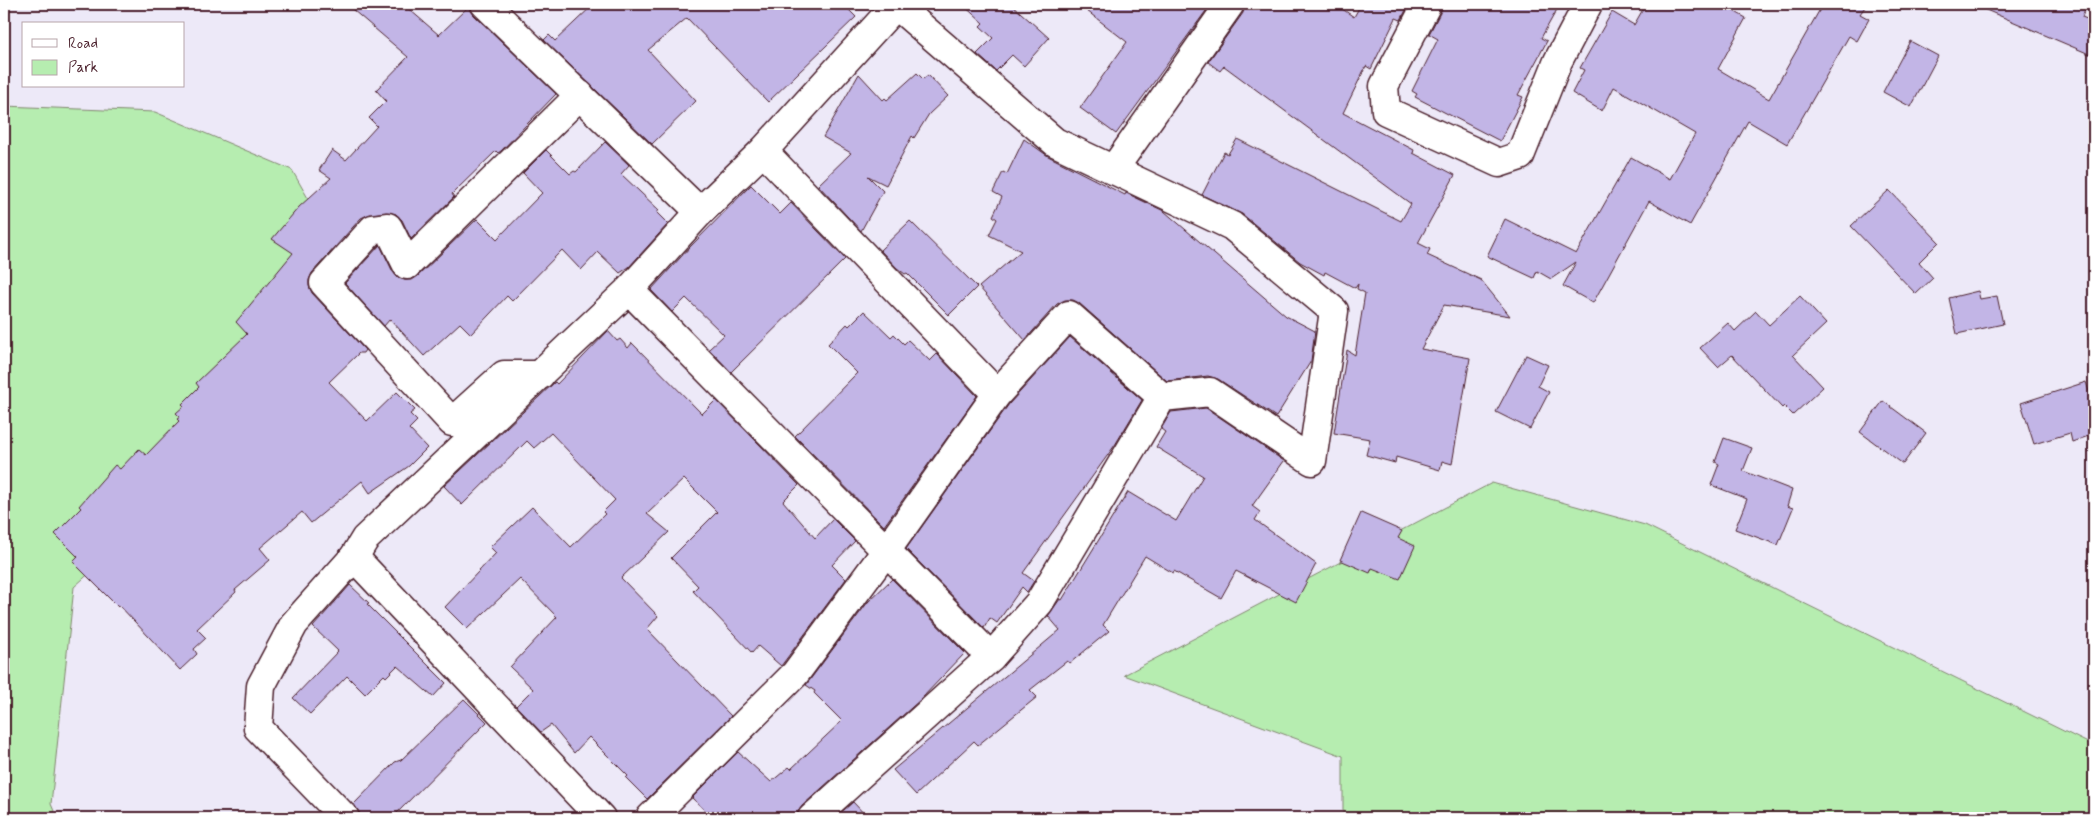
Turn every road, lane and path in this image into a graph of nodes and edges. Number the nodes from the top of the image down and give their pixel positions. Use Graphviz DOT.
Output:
graph roads {
  1 [pos="486,4"];
  2 [pos="897,4"];
  3 [pos="1230,4"];
  4 [pos="1427,4"];
  5 [pos="1588,4"];
  6 [pos="580,95"];
  7 [pos="763,151"];
  8 [pos="1113,170"];
  9 [pos="700,212"];
  10 [pos="629,290"];
  11 [pos="540,375"];
  12 [pos="997,394"];
  13 [pos="1162,398"];
  14 [pos="886,550"];
  15 [pos="354,557"];
  16 [pos="991,657"];
  17 [pos="345,818"];
  18 [pos="601,818"];
  19 [pos="650,818"];
  20 [pos="812,818"];
  1 -- 6 [label="street"];
  2 -- 7 [label="street"];
  2 -- 8 [label="street"];
  3 -- 8 [label="street"];
  4 -- 5 [label="street"];
  6 -- 9 [label="street"];
  6 -- 11 [label="street"];
  7 -- 9 [label="street"];
  7 -- 12 [label="street"];
  8 -- 13 [label="street"];
  9 -- 10 [label="street"];
  10 -- 11 [label="street"];
  10 -- 14 [label="street"];
  11 -- 15 [label="street"];
  12 -- 13 [label="street"];
  12 -- 14 [label="street"];
  13 -- 16 [label="street"];
  14 -- 16 [label="street"];
  14 -- 19 [label="street"];
  15 -- 17 [label="street"];
  15 -- 18 [label="street"];
  16 -- 20 [label="street"];
}
